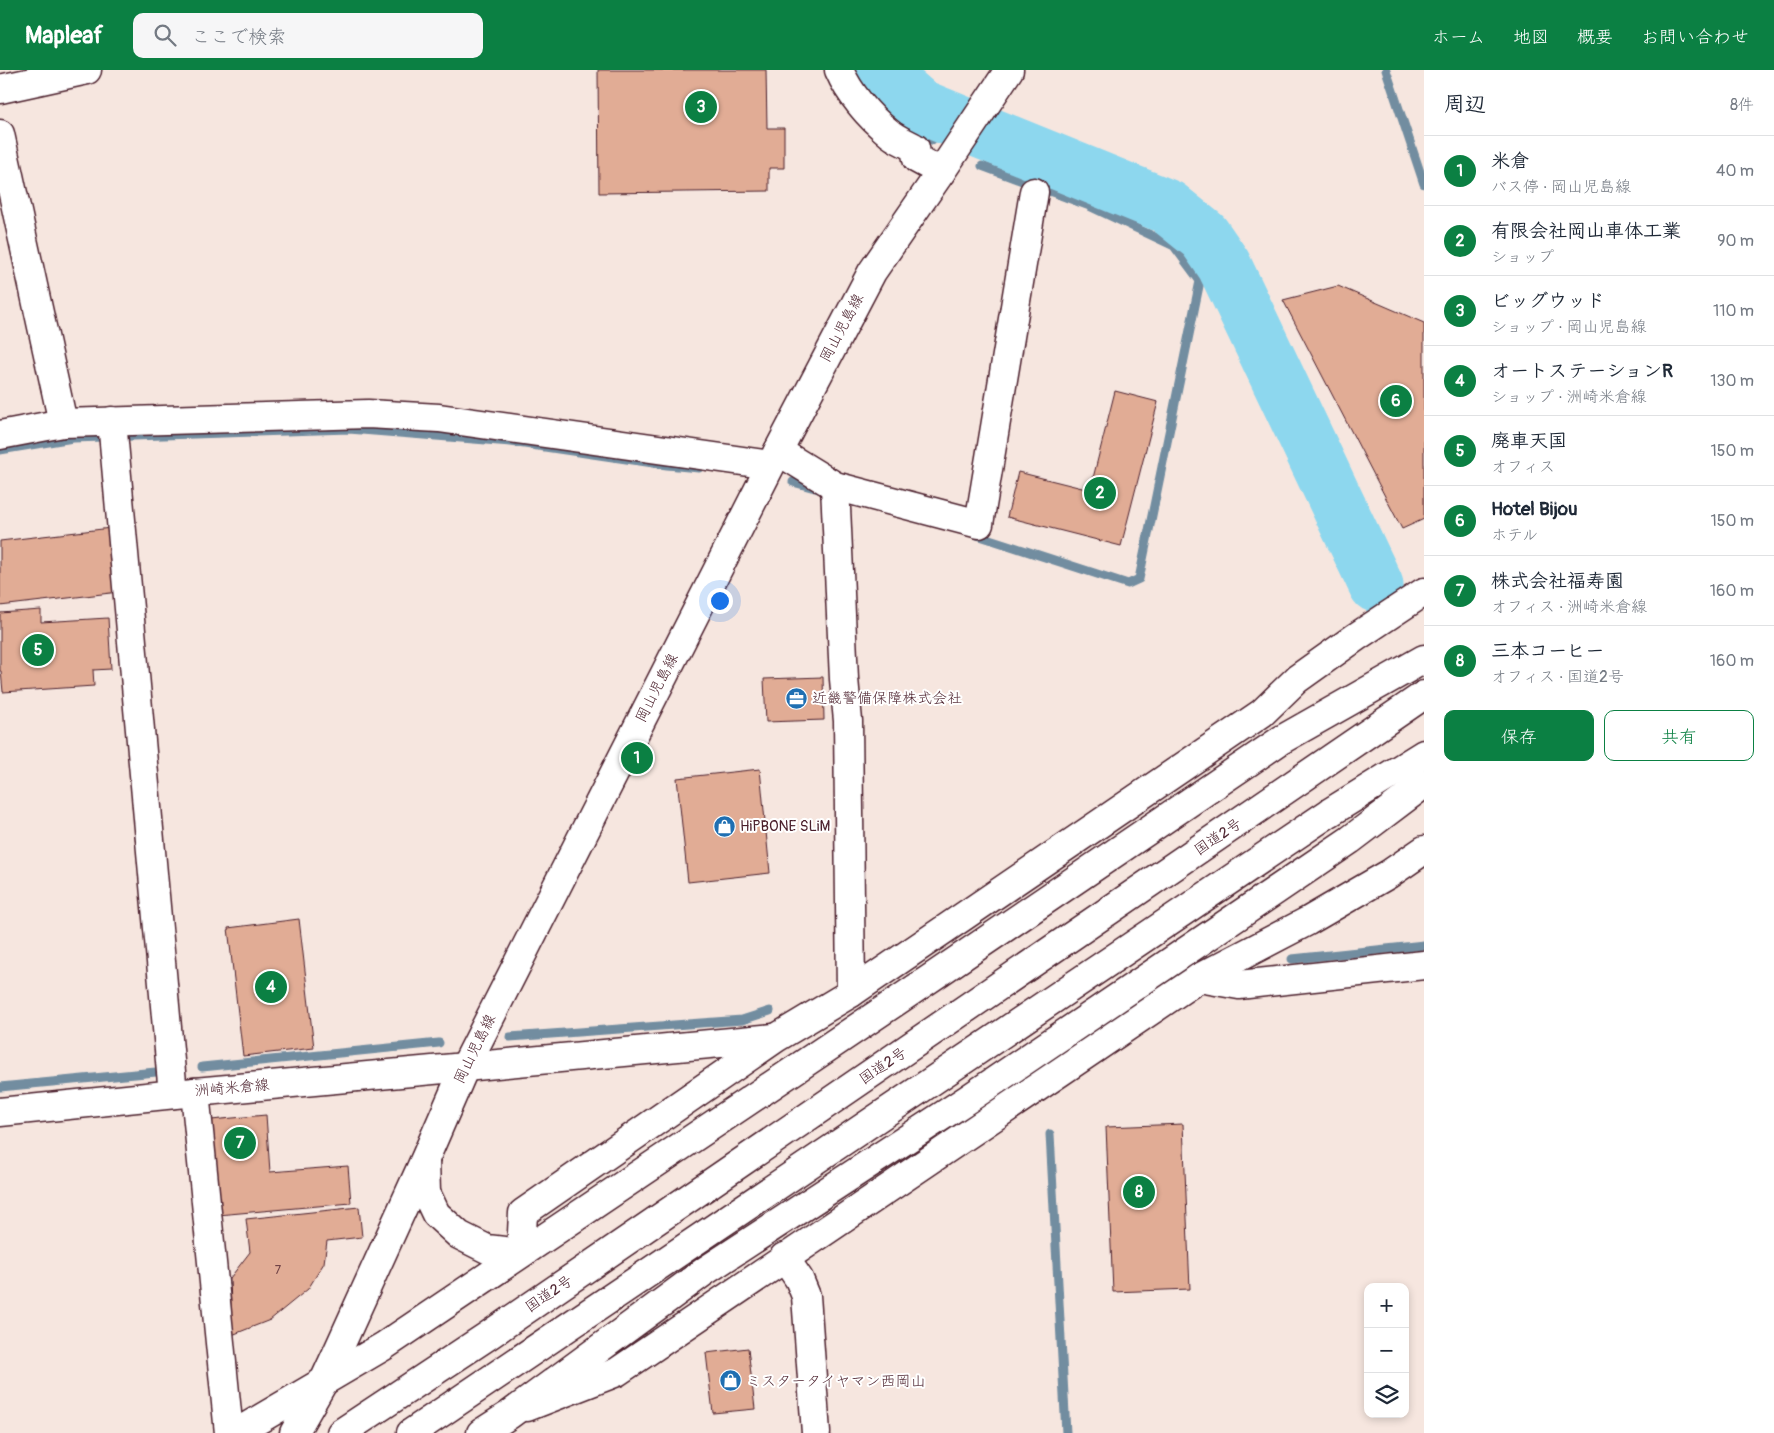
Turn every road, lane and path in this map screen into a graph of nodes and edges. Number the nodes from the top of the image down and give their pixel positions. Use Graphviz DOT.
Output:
graph roads {
  1 [pos="87,70"];
  2 [pos="839,70"];
  3 [pos="1009,70"];
  4 [pos="0,89"];
  5 [pos="0,134"];
  6 [pos="941,172"];
  7 [pos="1034,192"];
  8 [pos="63,423"];
  9 [pos="113,432"];
  10 [pos="0,435"];
  11 [pos="774,458"];
  12 [pos="836,493"];
  13 [pos="1424,592"];
  14 [pos="1424,659"];
  15 [pos="1424,695"];
  16 [pos="1424,754"];
  17 [pos="1424,784"];
  18 [pos="1424,850"];
  19 [pos="1424,965"];
  20 [pos="1199,978"];
  21 [pos="851,993"];
  22 [pos="776,1038"];
  23 [pos="465,1067"];
  24 [pos="184,1093"];
  25 [pos="0,1112"];
  26 [pos="425,1159"];
  27 [pos="521,1253"];
  28 [pos="784,1257"];
  29 [pos="348,1329"];
  30 [pos="324,1382"];
  31 [pos="509,1415"];
  32 [pos="266,1426"];
  33 [pos="229,1433"];
  34 [pos="236,1433"];
  35 [pos="294,1433"];
  36 [pos="341,1433"];
  37 [pos="411,1433"];
  38 [pos="481,1433"];
  39 [pos="816,1433"];
  1 -- 4 [label="main road"];
  2 -- 6 [label="main road"];
  3 -- 6 [label="main road, 岡山児島線"];
  5 -- 8 [label="main road"];
  6 -- 11 [label="main road, 岡山児島線"];
  7 -- 12 [label="main road"];
  8 -- 9 [label="main road"];
  8 -- 10 [label="main road"];
  9 -- 11 [label="main road"];
  9 -- 24 [label="main road"];
  11 -- 12 [label="main road"];
  11 -- 23 [label="main road, 岡山児島線"];
  12 -- 21 [label="main road"];
  13 -- 21 [label="main road"];
  14 -- 27 [label="main road"];
  15 -- 36 [label="main road, 国道2号"];
  16 -- 37 [label="main road"];
  17 -- 31 [label="main road"];
  18 -- 20 [label="main road"];
  19 -- 20 [label="main road"];
  20 -- 28 [label="main road"];
  21 -- 22 [label="main road"];
  22 -- 23 [label="main road, 洲崎米倉線"];
  22 -- 27 [label="main road"];
  23 -- 24 [label="main road, 洲崎米倉線"];
  23 -- 26 [label="main road, 岡山児島線"];
  24 -- 25 [label="main road, 洲崎米倉線"];
  24 -- 33 [label="main road"];
  26 -- 27 [label="main road"];
  26 -- 29 [label="main road, 岡山児島線"];
  27 -- 30 [label="main road"];
  28 -- 31 [label="main road"];
  28 -- 39 [label="main road"];
  29 -- 30 [label="main road, 岡山児島線"];
  29 -- 32 [label="main road, 岡山児島線"];
  30 -- 32 [label="main road"];
  30 -- 35 [label="main road, 岡山児島線"];
  31 -- 38 [label="main road"];
  32 -- 34 [label="main road"];
}
